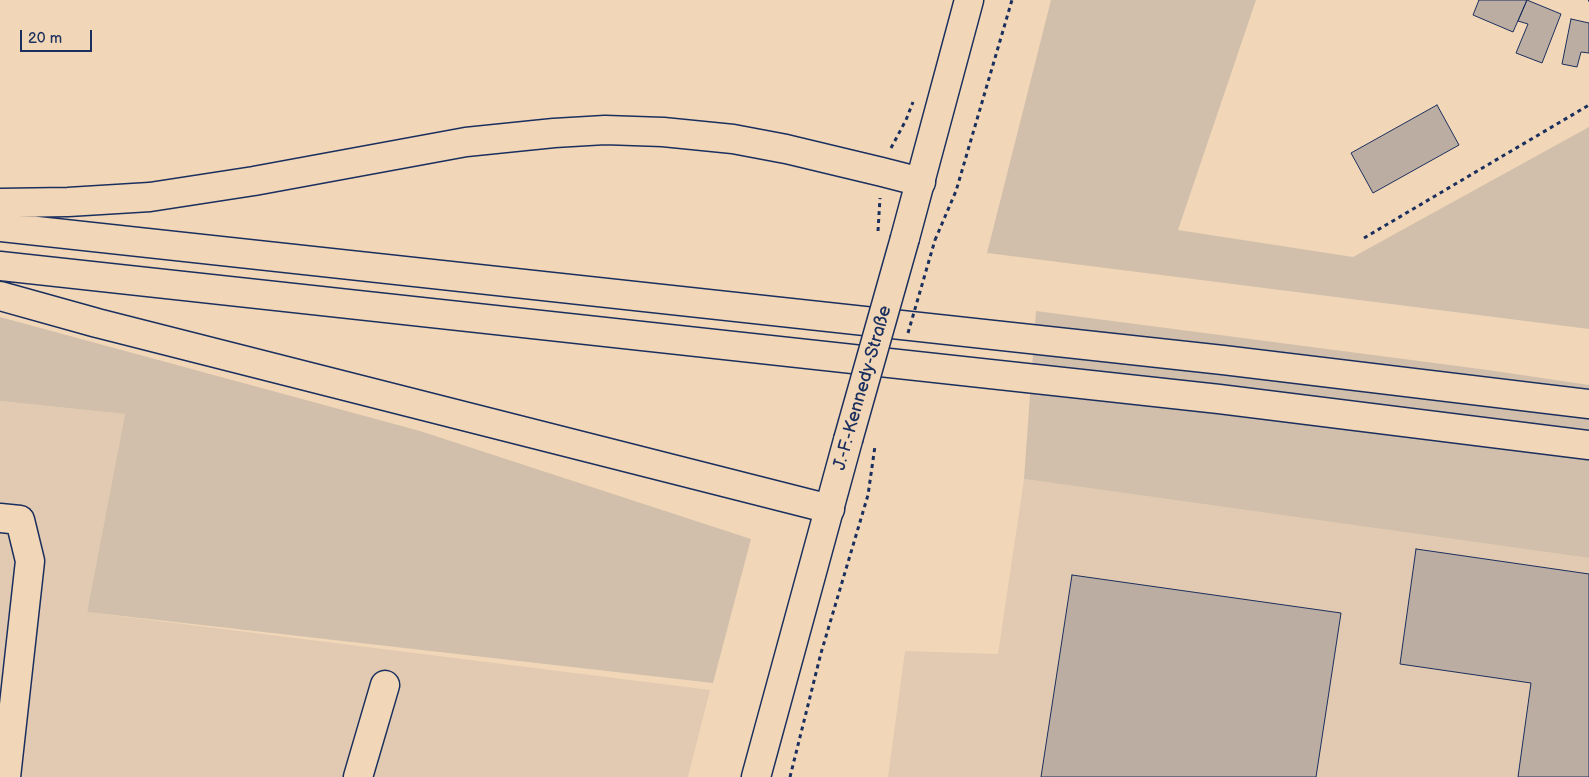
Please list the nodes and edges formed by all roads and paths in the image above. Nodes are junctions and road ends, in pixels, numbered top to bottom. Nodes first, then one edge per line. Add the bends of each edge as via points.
1 (969, 0) edge
2 (1012, 0) edge
3 (913, 100) dead end
4 (1589, 105) edge
5 (882, 172) junction
6 (921, 182) junction
7 (0, 203) edge
8 (0, 226) edge
9 (878, 238) dead end
10 (1364, 238) dead end
11 (934, 240) dead end
12 (0, 266) edge
13 (0, 296) edge
14 (1589, 404) edge
15 (876, 441) dead end
16 (1589, 445) edge
17 (830, 509) junction
18 (0, 518) edge
19 (385, 685) dead end
20 (6, 777) edge
21 (358, 777) edge
22 (756, 777) edge
23 (790, 777) edge

1 - 6 main road, J.-F.-Kennedy-Straße
2 - 11 path via 956,191
3 - 5 path
4 - 10 path
5 - 6 main road
5 - 7 main road via 733,139 604,130 466,142 150,197
5 - 9 path
6 - 17 main road, J.-F.-Kennedy-Straße, bridge
8 - 14 main road via 1223,360
12 - 16 main road via 1209,398
13 - 17 main road
15 - 23 path via 868,495 821,653
17 - 22 main road, J.-F.-Kennedy-Straße
18 - 20 main road via 20,520 30,562
19 - 21 main road

